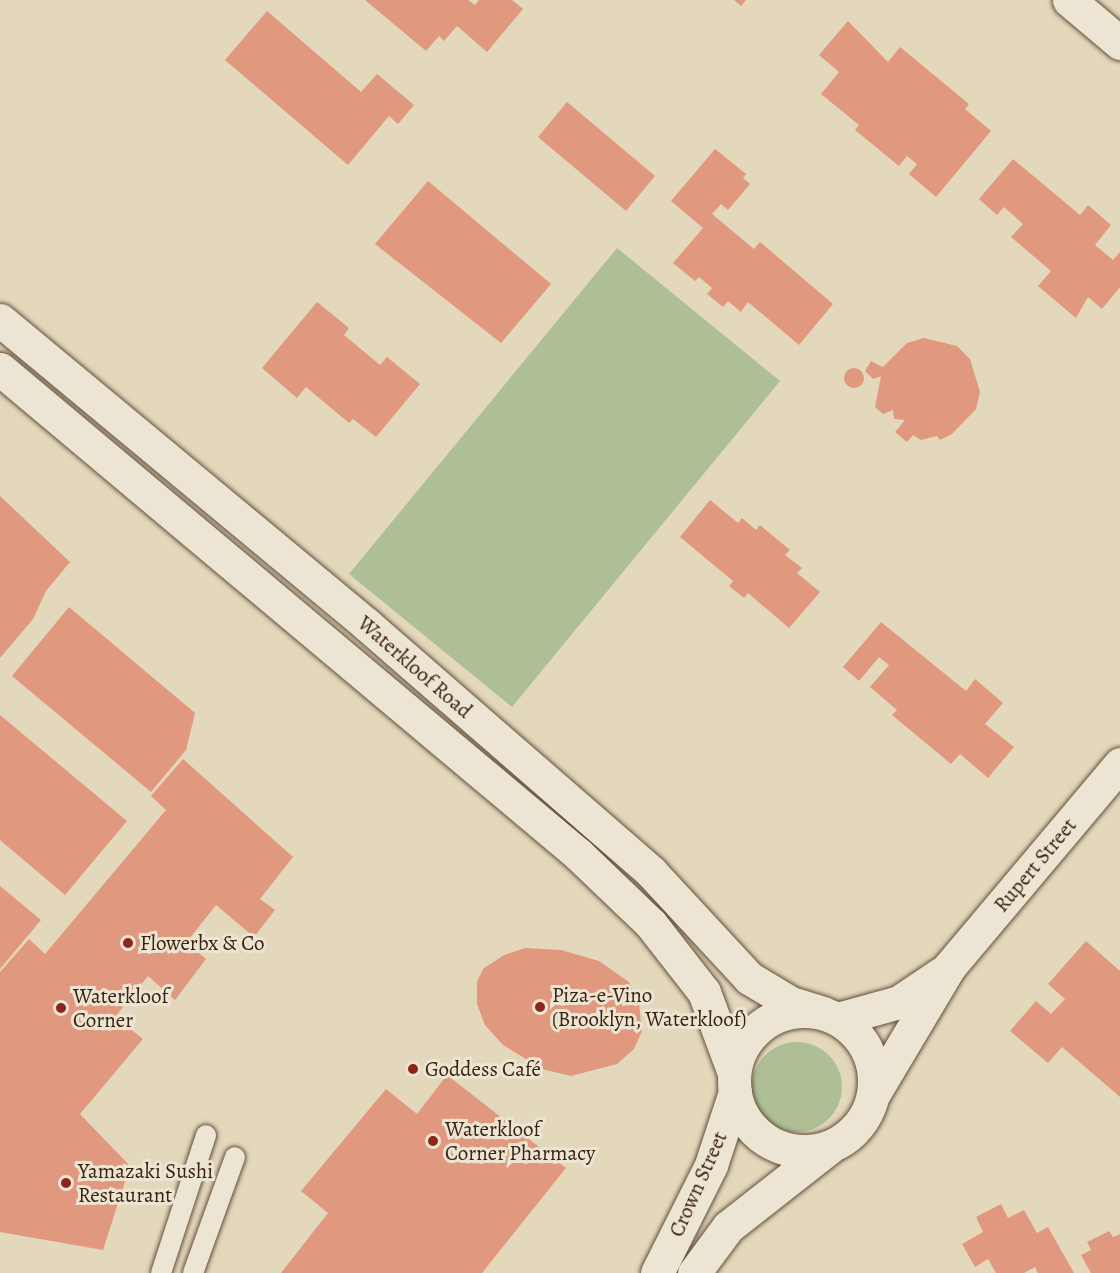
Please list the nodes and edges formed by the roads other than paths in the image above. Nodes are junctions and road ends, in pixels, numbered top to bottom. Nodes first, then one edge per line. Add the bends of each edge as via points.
1 (1069, 0) edge
2 (1120, 43) edge
3 (0, 320) edge
4 (0, 369) edge
5 (192, 478) junction
6 (168, 510) junction
7 (1120, 764) edge
8 (950, 966) junction
9 (831, 1016) junction
10 (735, 1083) junction
11 (873, 1095) junction
12 (206, 1135) dead end
13 (834, 1145) junction
14 (235, 1157) dead end
15 (161, 1273) edge
16 (194, 1273) edge
17 (657, 1273) edge
18 (694, 1273) edge

1 - 2 street
3 - 5 street, Waterkloof Road
4 - 6 street, Waterkloof Road
5 - 6 street
5 - 9 street, Waterkloof Road via 651,872 749,978 791,1003
6 - 10 street, Waterkloof Road via 578,854 651,924 704,992
7 - 8 street, Rupert Street
8 - 9 street, Rupert Street via 899,1002
8 - 11 street, Rupert Street
9 - 10 street via 793,1011 765,1022 744,1044
9 - 11 street via 858,1037 868,1052 874,1069
10 - 13 street via 744,1118 771,1143 797,1151
10 - 17 street, Crown Street via 711,1165
11 - 13 street via 856,1128
12 - 15 lane
13 - 18 street, Crown Street via 728,1227
14 - 16 lane

